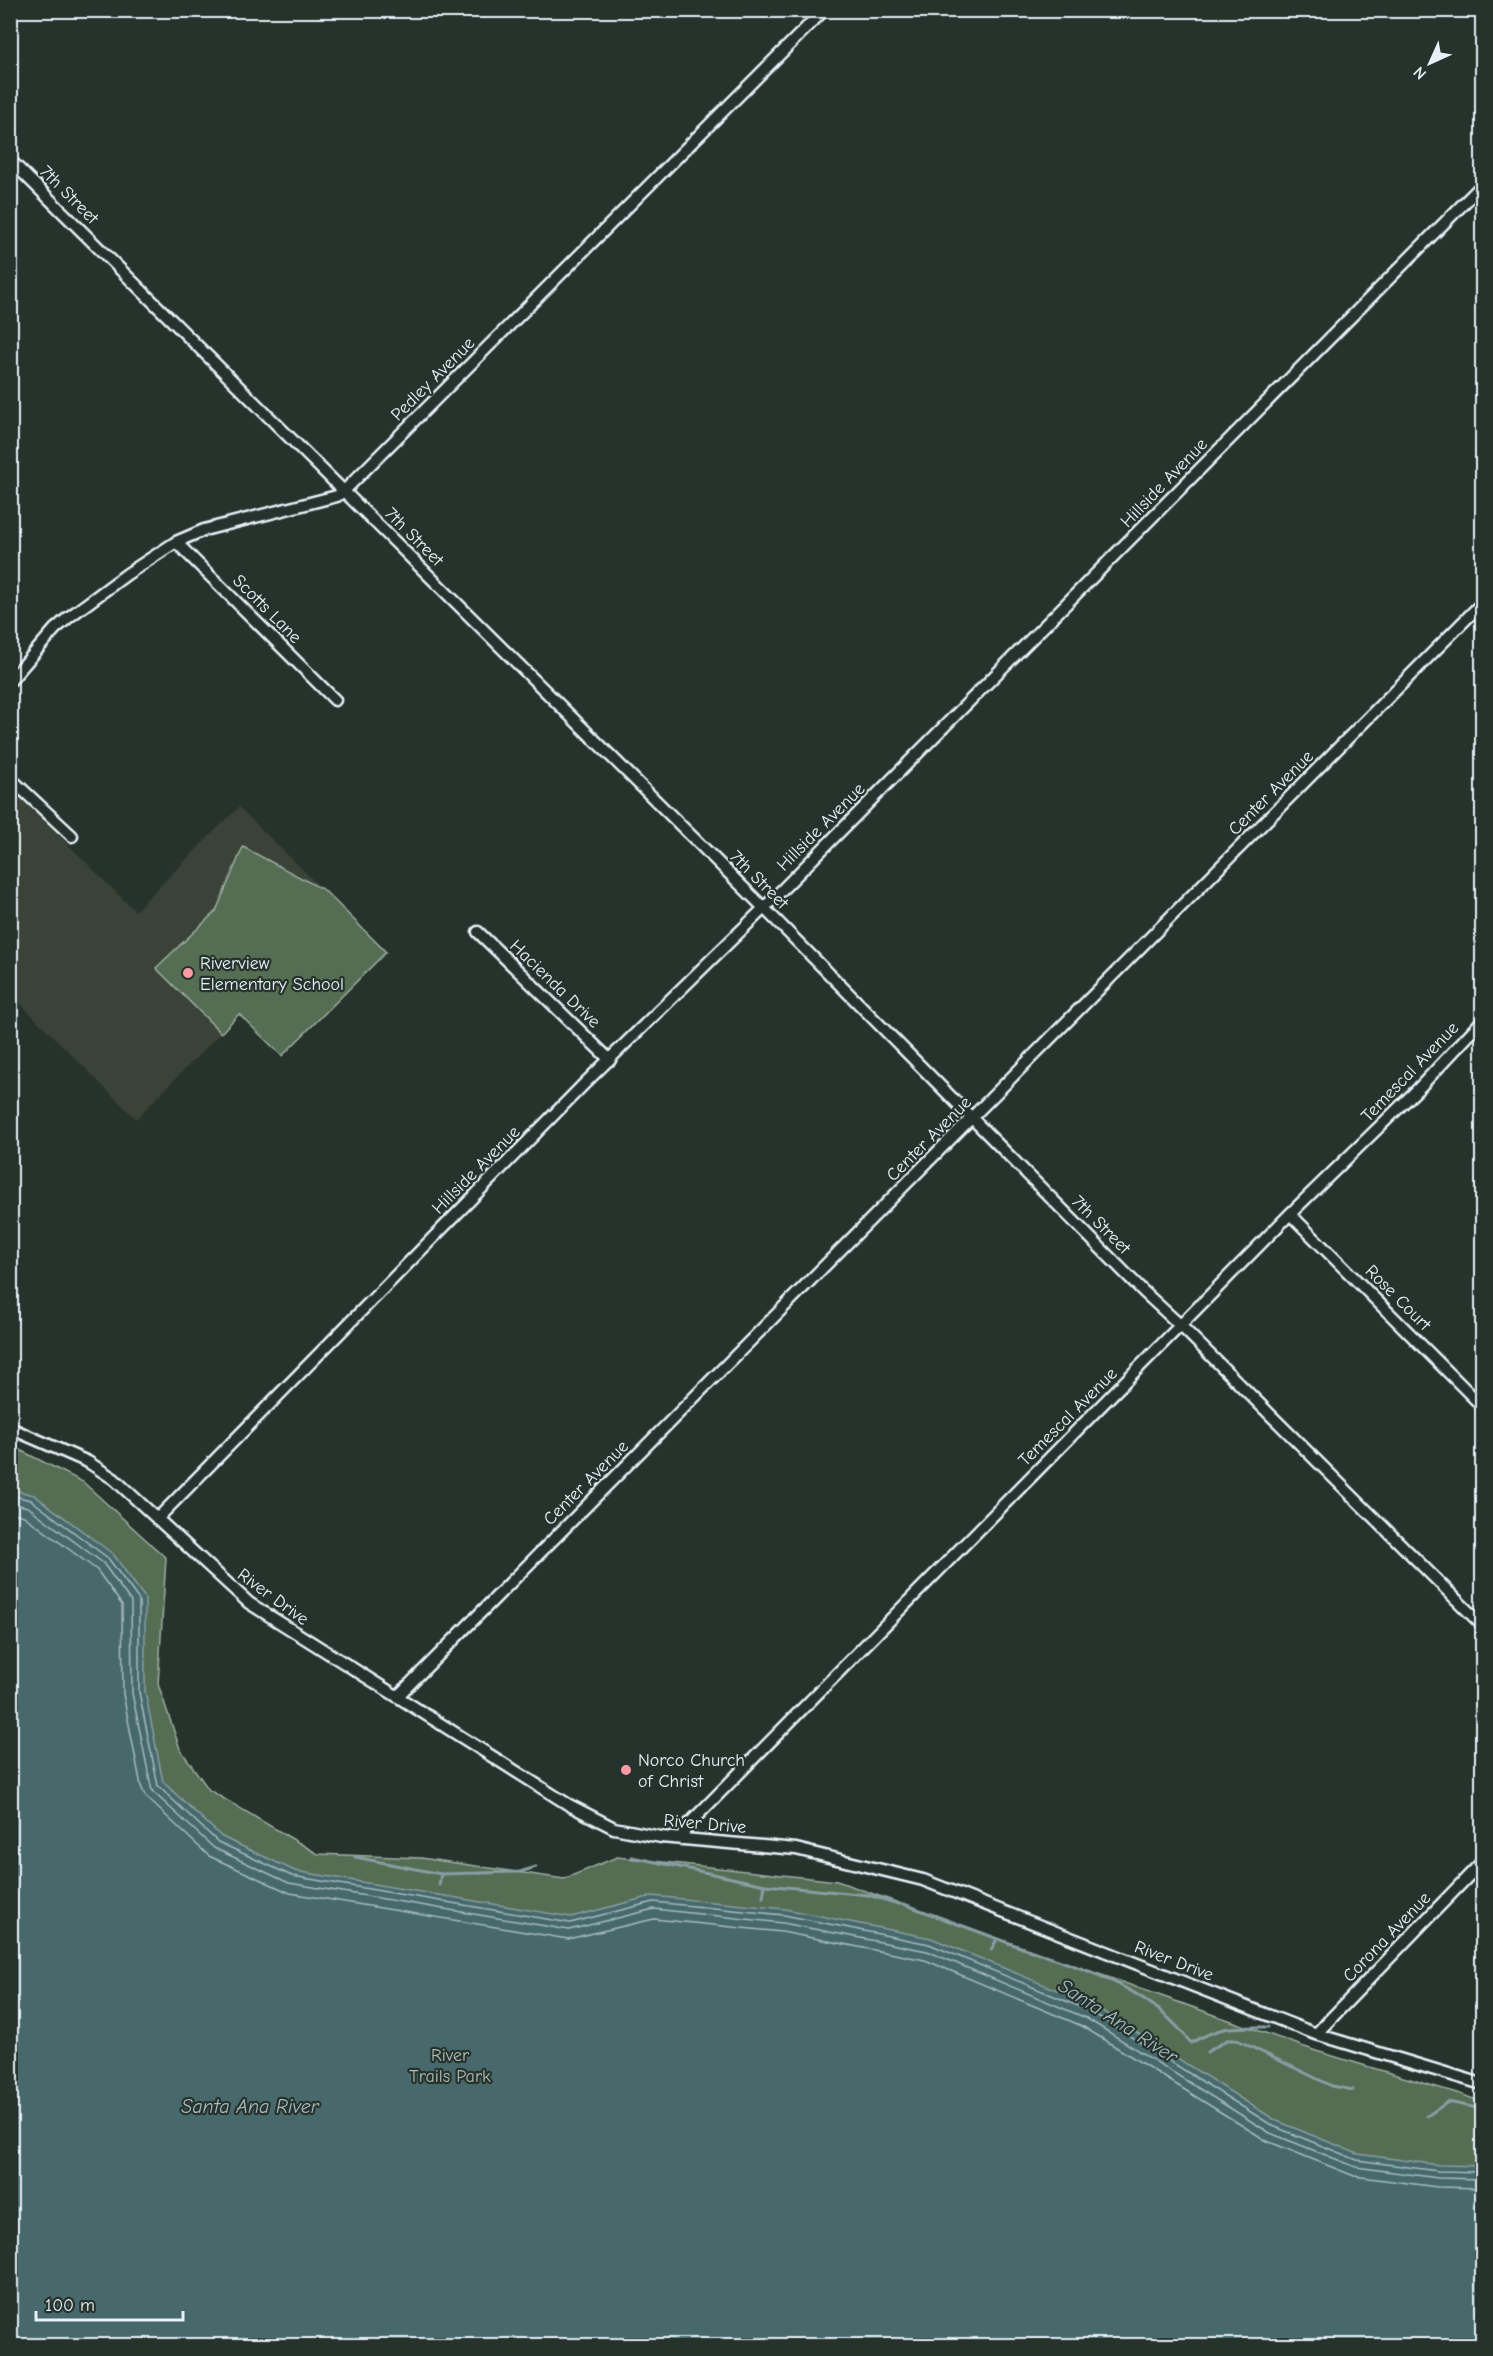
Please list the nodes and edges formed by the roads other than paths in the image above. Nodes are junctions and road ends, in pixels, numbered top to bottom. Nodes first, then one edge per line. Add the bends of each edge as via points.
1 (824, 10) edge
2 (10, 160) edge
3 (1482, 185) edge
4 (344, 491) junction
5 (176, 542) junction
6 (1482, 603) edge
7 (10, 681) edge
8 (335, 700) dead end
9 (10, 777) edge
10 (72, 836) dead end
11 (764, 908) junction
12 (478, 932) dead end
13 (1482, 1021) edge
14 (609, 1060) junction
15 (972, 1119) junction
16 (1290, 1214) junction
17 (1181, 1326) junction
18 (1482, 1406) edge
19 (10, 1428) edge
20 (157, 1519) junction
21 (1482, 1624) edge
22 (398, 1696) junction
23 (681, 1839) junction
24 (1482, 1862) edge
25 (1316, 2034) junction
26 (1482, 2084) edge

1 - 4 street, Pedley Avenue
2 - 4 street, 7th Street
3 - 11 street, Hillside Avenue
4 - 5 street, Pedley Avenue via 204,530
4 - 11 street, 7th Street
5 - 7 street, Pedley Avenue via 69,617
5 - 8 street, Scotts Lane
6 - 15 street, Center Avenue
9 - 10 street
11 - 14 street, Hillside Avenue
11 - 15 street, 7th Street
12 - 14 street, Hacienda Drive
13 - 16 street, Temescal Avenue
14 - 20 street, Hillside Avenue
15 - 17 street, 7th Street
15 - 22 street, Center Avenue
16 - 17 street, Temescal Avenue
16 - 18 street, Rose Court
17 - 21 street, 7th Street
17 - 23 street, Temescal Avenue via 687,1826
19 - 20 street, River Drive via 88,1462 114,1479
20 - 22 street, River Drive via 249,1604
22 - 23 street, River Drive via 600,1822
23 - 25 street, River Drive via 796,1849 923,1880
24 - 25 street, Corona Avenue
25 - 26 street, River Drive

